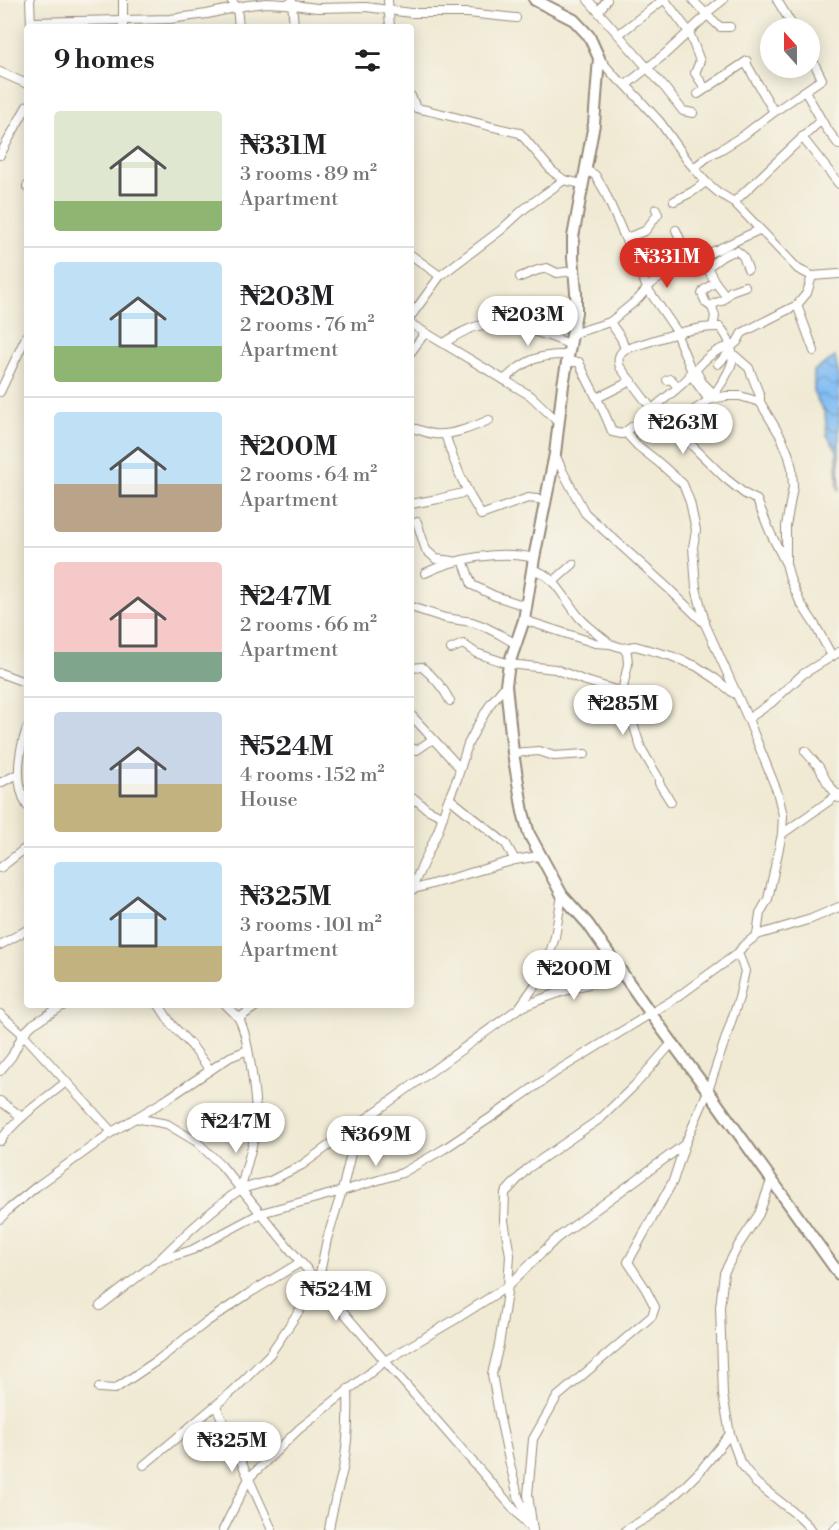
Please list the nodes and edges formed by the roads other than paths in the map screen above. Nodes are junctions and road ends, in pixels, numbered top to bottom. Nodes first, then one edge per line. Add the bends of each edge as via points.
1 (30, 0) edge
2 (123, 0) edge
3 (231, 0) edge
4 (388, 0) edge
5 (535, 0) edge
6 (588, 0) edge
7 (607, 0) edge
8 (664, 0) edge
9 (693, 0) edge
10 (723, 0) edge
11 (777, 0) edge
12 (292, 2) edge
13 (237, 7) junction
14 (389, 10) junction
15 (599, 11) junction
16 (705, 15) junction
17 (516, 18) dead end
18 (788, 18) edge
19 (170, 23) edge
20 (31, 24) edge
21 (123, 24) edge
22 (239, 24) edge
23 (294, 24) edge
24 (390, 24) edge
25 (730, 27) dead end
26 (689, 32) junction
27 (619, 34) junction
28 (599, 58) junction
29 (647, 69) junction
30 (0, 72) edge
31 (820, 75) edge
32 (24, 83) edge
33 (626, 85) junction
34 (805, 91) junction
35 (414, 103) edge
36 (24, 111) edge
37 (774, 112) junction
38 (693, 113) dead end
39 (821, 120) junction
40 (802, 137) junction
41 (839, 145) edge
42 (0, 155) edge
43 (694, 168) junction
44 (586, 170) junction
45 (564, 180) junction
46 (706, 182) junction
47 (582, 184) junction
48 (839, 184) edge
49 (674, 201) dead end
50 (734, 202) junction
51 (656, 209) dead end
52 (676, 230) dead end
53 (759, 230) junction
54 (626, 238) junction
55 (414, 257) edge
56 (690, 262) junction
57 (839, 265) edge
58 (748, 269) dead end
59 (574, 271) junction
60 (830, 274) junction
61 (839, 274) edge
62 (440, 276) junction
63 (812, 276) junction
64 (520, 277) dead end
65 (715, 282) junction
66 (745, 286) dead end
67 (647, 288) junction
68 (726, 296) junction
69 (797, 305) junction
70 (712, 307) junction
71 (414, 312) edge
72 (610, 322) junction
73 (414, 326) edge
74 (713, 327) junction
75 (424, 333) junction
76 (678, 333) junction
77 (24, 341) edge
78 (444, 343) junction
79 (414, 348) edge
80 (569, 349) junction
81 (625, 349) junction
82 (732, 351) junction
83 (814, 351) dead end
84 (718, 364) dead end
85 (693, 372) junction
86 (504, 380) junction
87 (667, 380) dead end
88 (631, 381) junction
89 (678, 387) junction
90 (0, 392) edge
91 (711, 397) junction
92 (597, 398) junction
93 (760, 402) junction
94 (655, 412) junction
95 (489, 420) dead end
96 (558, 422) junction
97 (665, 423) junction
98 (414, 429) edge
99 (625, 432) junction
100 (445, 434) junction
101 (555, 454) junction
102 (466, 492) junction
103 (546, 500) junction
104 (414, 503) edge
105 (417, 522) dead end
106 (534, 558) junction
107 (460, 561) junction
108 (786, 563) junction
109 (573, 564) dead end
110 (532, 570) junction
111 (425, 573) dead end
112 (553, 582) junction
113 (526, 606) junction
114 (414, 608) edge
115 (524, 620) junction
116 (705, 624) junction
117 (516, 644) junction
118 (610, 644) junction
119 (623, 648) junction
120 (451, 649) dead end
121 (836, 654) edge
122 (509, 664) junction
123 (414, 668) edge
124 (0, 673) edge
125 (24, 683) edge
126 (506, 685) junction
127 (622, 692) junction
128 (450, 702) dead end
129 (741, 703) junction
130 (414, 719) edge
131 (748, 719) junction
132 (24, 737) edge
133 (433, 739) junction
134 (414, 749) edge
135 (805, 751) dead end
136 (513, 753) junction
137 (585, 754) dead end
138 (460, 768) junction
139 (18, 774) junction
140 (0, 783) edge
141 (838, 796) edge
142 (449, 798) junction
143 (24, 800) edge
144 (414, 800) edge
145 (672, 802) dead end
146 (442, 817) junction
147 (782, 834) junction
148 (24, 849) edge
149 (539, 856) junction
150 (515, 860) junction
151 (0, 868) edge
152 (414, 883) edge
153 (414, 889) edge
154 (562, 895) junction
155 (839, 907) edge
156 (24, 932) edge
157 (757, 935) junction
158 (0, 945) edge
159 (738, 953) junction
160 (624, 975) junction
161 (59, 1008) edge
162 (161, 1008) edge
163 (229, 1008) edge
164 (254, 1008) edge
165 (519, 1008) junction
166 (0, 1014) edge
167 (651, 1014) junction
168 (239, 1018) junction
169 (23, 1034) junction
170 (672, 1043) junction
171 (248, 1050) junction
172 (210, 1070) junction
173 (0, 1071) edge
174 (66, 1082) junction
175 (708, 1091) junction
176 (0, 1101) edge
177 (22, 1117) junction
178 (135, 1118) junction
179 (358, 1124) junction
180 (112, 1132) junction
181 (0, 1141) edge
182 (685, 1144) junction
183 (771, 1181) junction
184 (241, 1189) junction
185 (342, 1191) junction
186 (261, 1213) junction
187 (0, 1219) edge
188 (158, 1261) junction
189 (301, 1262) junction
190 (839, 1274) edge
191 (318, 1282) junction
192 (508, 1286) junction
193 (100, 1306) dead end
194 (385, 1361) junction
195 (99, 1388) dead end
196 (348, 1389) junction
197 (216, 1406) junction
198 (730, 1434) junction
199 (144, 1465) dead end
200 (249, 1478) junction
201 (839, 1525) edge
202 (223, 1530) edge
203 (272, 1530) edge
204 (329, 1530) edge
205 (532, 1530) edge
206 (626, 1530) edge
207 (812, 1530) edge
208 (834, 1530) edge

1 - 20 street
2 - 21 street
3 - 13 street
4 - 14 street
5 - 28 main road via 574,20 589,36
6 - 15 street
7 - 15 street
8 - 26 street
8 - 27 street
9 - 16 street
10 - 16 street
11 - 18 street
12 - 13 street
12 - 14 street via 317,8
12 - 23 street
13 - 19 street
13 - 22 street
14 - 17 street
14 - 24 street
15 - 27 street
16 - 25 street via 720,27
16 - 26 street
19 - 21 street
26 - 29 street
26 - 37 street via 700,61 695,73 701,91 747,62
27 - 29 street
28 - 33 street
28 - 44 main road
29 - 33 street
29 - 38 street via 683,111
30 - 32 street
31 - 34 street via 822,79
33 - 43 street
34 - 37 street
34 - 39 street
35 - 45 street via 416,108 520,133
36 - 42 street
37 - 43 street
39 - 40 street
39 - 41 street
40 - 48 street
40 - 50 street
43 - 46 street
44 - 47 main road
44 - 54 street via 595,175 604,190
45 - 47 street
45 - 62 street
46 - 49 street
46 - 50 street
47 - 59 main road via 573,237
50 - 53 street
51 - 54 street via 658,214 645,231
52 - 56 street
53 - 56 street
53 - 63 street via 798,269
54 - 67 street
55 - 62 street
56 - 67 street
57 - 60 street
58 - 65 street via 738,250 730,252 707,267
59 - 64 street via 557,273 547,268
59 - 80 main road via 576,312
60 - 61 street
60 - 63 street
62 - 71 street
63 - 69 street via 807,293
65 - 68 street
65 - 70 street via 702,294
66 - 68 street
67 - 72 street
67 - 76 street
68 - 70 street
69 - 82 street via 742,333
69 - 83 street
70 - 74 street
72 - 80 street
72 - 81 street
73 - 75 street
74 - 76 street
74 - 82 street via 725,332
75 - 78 street
75 - 79 street
76 - 81 street
76 - 85 street
77 - 90 street
78 - 80 street via 467,330 492,325 533,331
78 - 86 street
80 - 86 street via 532,359
80 - 92 street
80 - 96 main road
81 - 88 street via 618,361
82 - 84 street
82 - 85 street via 721,349
82 - 91 street via 732,363
82 - 93 street via 749,368
85 - 89 street
85 - 91 street
86 - 96 street via 531,396
87 - 89 street
88 - 92 street
88 - 94 street
89 - 94 street
91 - 93 street via 740,396
91 - 97 street via 693,411
92 - 99 street via 612,432
93 - 108 street via 781,436 792,468
94 - 97 street via 658,420
94 - 99 street
95 - 100 street
96 - 101 main road
97 - 108 street via 725,478 757,500
98 - 100 street
99 - 116 street via 683,484 696,530 696,588
100 - 102 street
101 - 103 main road
101 - 116 street via 585,513
102 - 103 street via 481,515 528,498
102 - 104 street
103 - 106 main road
105 - 107 street via 426,550 436,559
106 - 107 street via 497,556
106 - 110 main road
107 - 111 street
107 - 113 street via 472,585
108 - 121 street via 800,602
109 - 112 street
110 - 112 street
110 - 113 main road
112 - 118 street via 581,620
113 - 115 main road
114 - 117 street via 472,622
115 - 117 main road
115 - 118 street via 595,643
116 - 129 street
117 - 122 main road
118 - 119 street
119 - 127 street via 628,664
119 - 129 street via 635,646 696,666 731,690
120 - 122 street via 463,644 476,653
121 - 131 street via 803,674
122 - 126 main road
122 - 127 street via 555,669
123 - 128 street via 422,667 431,674
124 - 125 street
126 - 136 main road
126 - 138 street via 479,723
127 - 145 street via 641,748
129 - 131 street
130 - 133 street
131 - 147 street via 781,803
132 - 139 street
133 - 134 street
133 - 138 street
135 - 141 street
136 - 137 street
136 - 149 main road via 523,812
138 - 142 street
139 - 140 street
139 - 143 street
141 - 147 street
142 - 146 street
142 - 150 street via 506,844
144 - 146 street
146 - 152 street
147 - 157 street
148 - 151 street
149 - 150 street
149 - 154 main road
150 - 153 street
154 - 160 main road
154 - 165 street via 555,937 543,974
155 - 157 street
156 - 158 street
157 - 159 street
159 - 167 street
159 - 175 street via 745,971 740,998
160 - 165 street via 559,992
160 - 167 main road
161 - 169 street
162 - 172 street
163 - 168 street
164 - 168 street
165 - 179 street
166 - 169 street
167 - 170 main road
167 - 185 street via 557,1071 444,1149 402,1173
168 - 171 street
169 - 173 street
169 - 174 street
170 - 175 main road
170 - 192 street via 601,1118 527,1169 505,1193
171 - 172 street
171 - 184 street via 256,1107 255,1132
172 - 178 street
174 - 177 street
174 - 180 street
175 - 182 street
175 - 183 main road
176 - 177 street
177 - 181 street
178 - 180 street
178 - 184 street via 168,1124 197,1142
179 - 184 street via 302,1165 270,1181
179 - 185 street
180 - 187 street via 36,1187
182 - 192 street via 557,1238
182 - 205 street via 674,1180 628,1262 655,1307 652,1316 557,1397 533,1439 528,1495
183 - 190 main road
183 - 198 street via 759,1214 724,1273 721,1355
184 - 186 street
184 - 188 street
185 - 186 street
185 - 191 street
186 - 188 street via 192,1250
186 - 189 street
188 - 193 street
189 - 191 street
189 - 195 street via 205,1323 115,1389
191 - 194 street
191 - 197 street via 270,1354
192 - 194 street
192 - 205 street via 492,1374 518,1496
194 - 196 street
194 - 205 street
196 - 200 street via 299,1428
196 - 204 street via 349,1425
197 - 199 street
197 - 200 street
198 - 206 street via 685,1486 653,1514
198 - 207 street via 740,1462 756,1483
200 - 202 street
200 - 203 street
201 - 208 street

